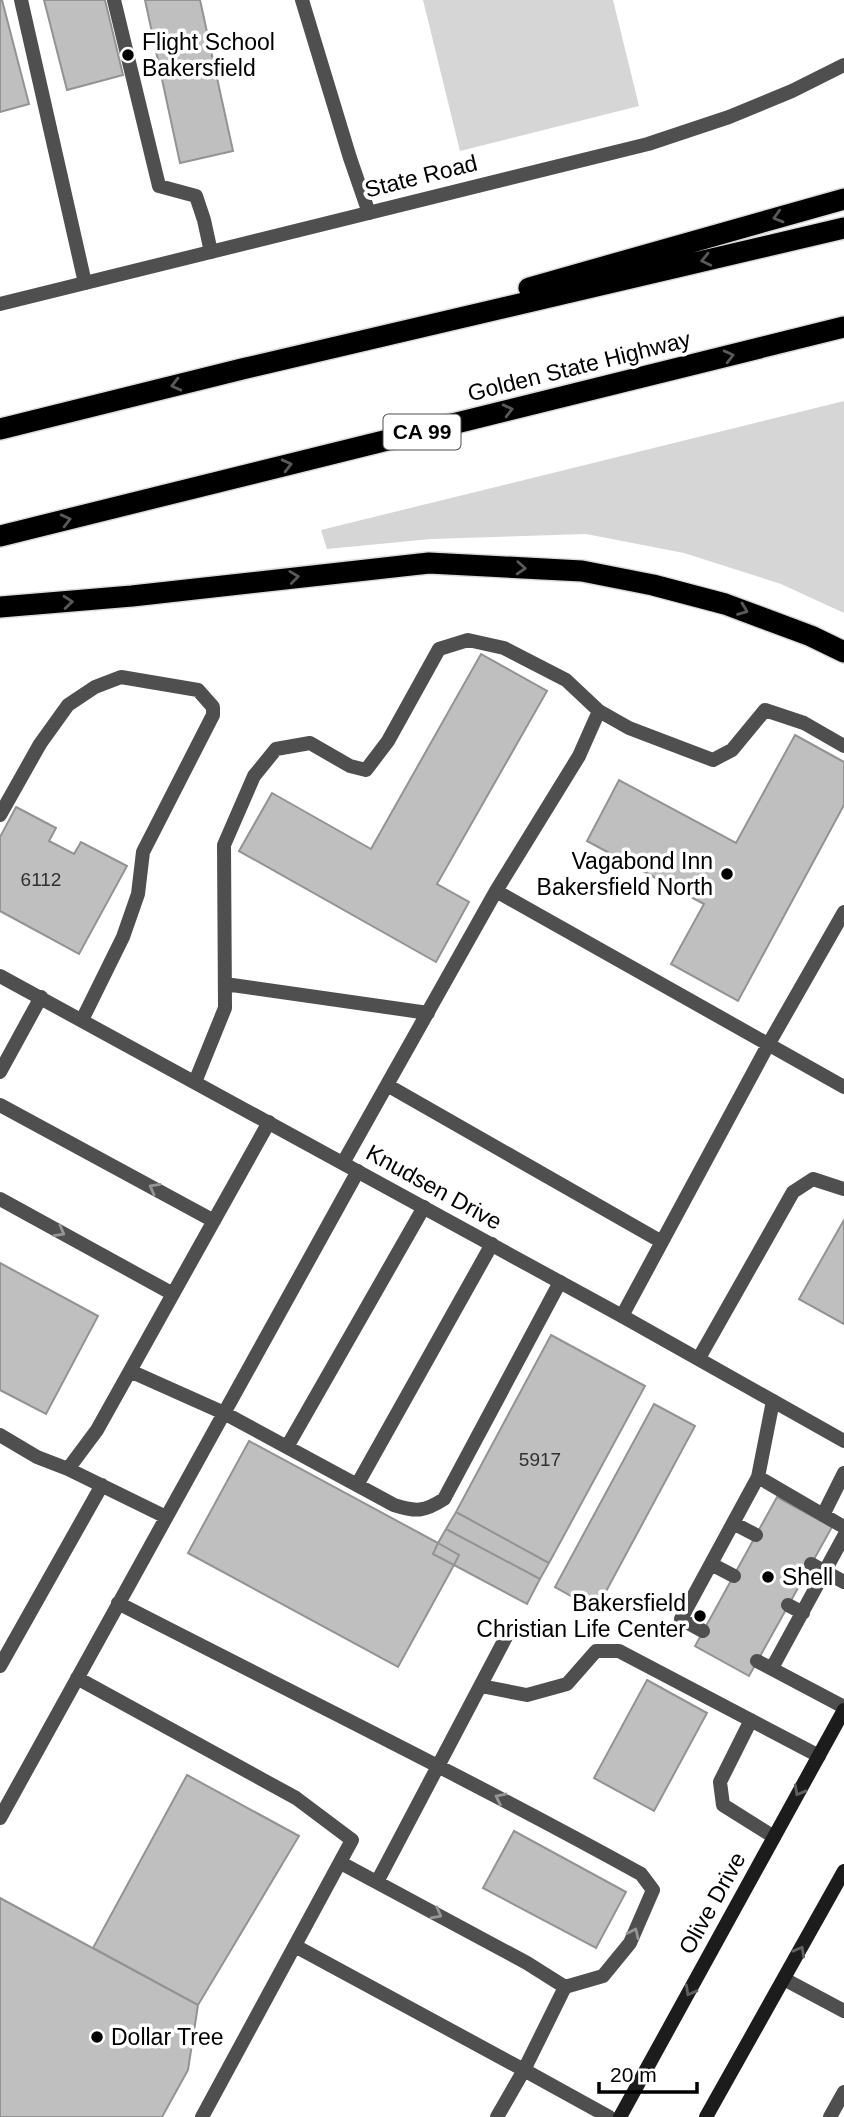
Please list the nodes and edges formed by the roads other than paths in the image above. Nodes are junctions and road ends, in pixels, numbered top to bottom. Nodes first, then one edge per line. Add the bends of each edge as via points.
1 (21, 0) edge
2 (114, 0) edge
3 (302, 0) edge
4 (844, 65) edge
5 (844, 199) edge
6 (369, 213) junction
7 (844, 228) edge
8 (211, 252) junction
9 (85, 283) junction
10 (0, 304) edge
11 (844, 327) edge
12 (242, 369) junction
13 (0, 429) edge
14 (0, 536) edge
15 (0, 607) edge
16 (844, 652) edge
17 (599, 711) junction
18 (844, 746) edge
19 (0, 815) edge
20 (496, 891) junction
21 (844, 912) edge
22 (0, 976) edge
23 (225, 984) junction
24 (41, 998) junction
25 (428, 1013) junction
26 (82, 1020) junction
27 (768, 1045) junction
28 (0, 1072) edge
29 (195, 1082) junction
30 (387, 1085) junction
31 (844, 1087) edge
32 (0, 1105) edge
33 (269, 1122) junction
34 (343, 1163) junction
35 (358, 1171) junction
36 (844, 1189) edge
37 (0, 1199) edge
38 (424, 1207) junction
39 (214, 1221) junction
40 (662, 1242) junction
41 (492, 1244) junction
42 (560, 1282) junction
43 (173, 1294) junction
44 (622, 1316) junction
45 (699, 1358) junction
46 (130, 1371) junction
47 (773, 1401) junction
48 (224, 1413) junction
49 (0, 1435) edge
50 (844, 1441) edge
51 (287, 1447) junction
52 (68, 1469) junction
53 (844, 1473) edge
54 (758, 1477) junction
55 (102, 1485) junction
56 (357, 1485) junction
57 (823, 1515) junction
58 (166, 1517) junction
59 (733, 1523) junction
60 (844, 1527) edge
61 (756, 1535) dead end
62 (844, 1536) edge
63 (711, 1564) junction
64 (811, 1564) dead end
65 (825, 1572) junction
66 (734, 1576) dead end
67 (844, 1582) edge
68 (118, 1603) junction
69 (788, 1605) dead end
70 (803, 1613) junction
71 (703, 1631) dead end
72 (506, 1637) dead end
73 (757, 1661) dead end
74 (0, 1665) edge
75 (772, 1668) junction
76 (77, 1678) junction
77 (481, 1686) junction
78 (844, 1709) edge
79 (751, 1720) junction
80 (819, 1756) junction
81 (437, 1767) junction
82 (0, 1818) edge
83 (774, 1837) junction
84 (341, 1863) junction
85 (844, 1871) edge
86 (377, 1882) junction
87 (295, 1946) junction
88 (784, 1979) junction
89 (565, 1987) junction
90 (844, 2011) edge
91 (524, 2070) junction
92 (844, 2092) edge
93 (202, 2117) edge
94 (497, 2117) edge
95 (609, 2117) edge
96 (620, 2117) edge
97 (706, 2117) edge
98 (831, 2117) edge

1 - 9 street
2 - 8 street via 159,186 196,196
3 - 6 street
4 - 6 street, State Road via 729,117 648,144
5 -> 12 highway
6 - 8 street, State Road
7 -> 12 highway
8 - 9 street, State Road
9 - 10 street, State Road
14 -> 11 highway, Golden State Highway / CA 99
12 -> 13 highway
15 -> 16 highway via 429,563 582,571 725,604
17 - 18 street via 713,760 732,750 765,710 804,723
17 - 20 street via 579,756
17 - 23 street via 566,680 504,648 468,640 439,649 388,741 366,770 310,743 276,749 254,776 224,845
19 - 26 street via 68,705 96,687 121,677 198,690 213,707 143,852 138,894 123,937
20 - 25 street
20 - 27 street
21 - 27 street
22 - 24 street, Knudsen Drive
23 - 25 street
23 - 29 street via 225,1008
24 - 26 street, Knudsen Drive
24 - 28 street
25 - 30 street
26 - 29 street, Knudsen Drive
27 - 31 street
27 - 40 street
29 - 33 street, Knudsen Drive
30 - 34 street
30 - 40 street
39 -> 32 street
33 - 34 street, Knudsen Drive
33 - 39 street
34 - 35 street, Knudsen Drive
35 - 38 street, Knudsen Drive
35 - 48 street
36 - 45 street via 813,1180 793,1192
37 -> 43 street
38 - 41 street, Knudsen Drive
38 - 51 street
39 - 43 street
40 - 44 street
41 - 42 street, Knudsen Drive
41 - 56 street
42 - 44 street, Knudsen Drive
42 - 56 street via 443,1499 430,1508 412,1511
43 - 46 street
44 - 45 street, Knudsen Drive
45 - 47 street, Knudsen Drive
46 - 48 street
46 - 52 street via 97,1430
47 - 50 street, Knudsen Drive
47 - 54 street
48 - 51 street
48 - 58 street
49 - 52 street
51 - 56 street
52 - 55 street
53 - 57 street
54 - 57 street
54 - 59 street
55 - 58 street
55 - 74 street
57 - 60 street
58 - 68 street
59 - 61 street
59 - 63 street
62 - 65 street
63 - 66 street
63 - 71 street via 681,1619
64 - 65 street
65 - 67 street
65 - 70 street
68 - 76 street
68 - 81 street
69 - 70 street
70 - 75 street
72 - 77 street
73 - 75 street
75 - 78 street
76 - 82 street
76 - 84 street via 296,1798 352,1840
77 - 79 street via 527,1695 567,1684 596,1651 620,1651
77 - 81 street
78 - 80 main road, Olive Drive
79 - 80 street
79 - 83 street via 720,1782 723,1805
80 -> 83 main road, Olive Drive
81 - 86 street
89 -> 81 street via 603,1976 630,1943 653,1890 641,1874
83 -> 96 main road, Olive Drive
84 - 86 street
84 - 87 street
88 -> 85 main road
86 -> 89 street
87 - 91 street
87 - 93 street
88 - 90 street
88 - 97 main road
89 - 91 street
91 - 94 street
91 - 95 street
92 - 98 street

